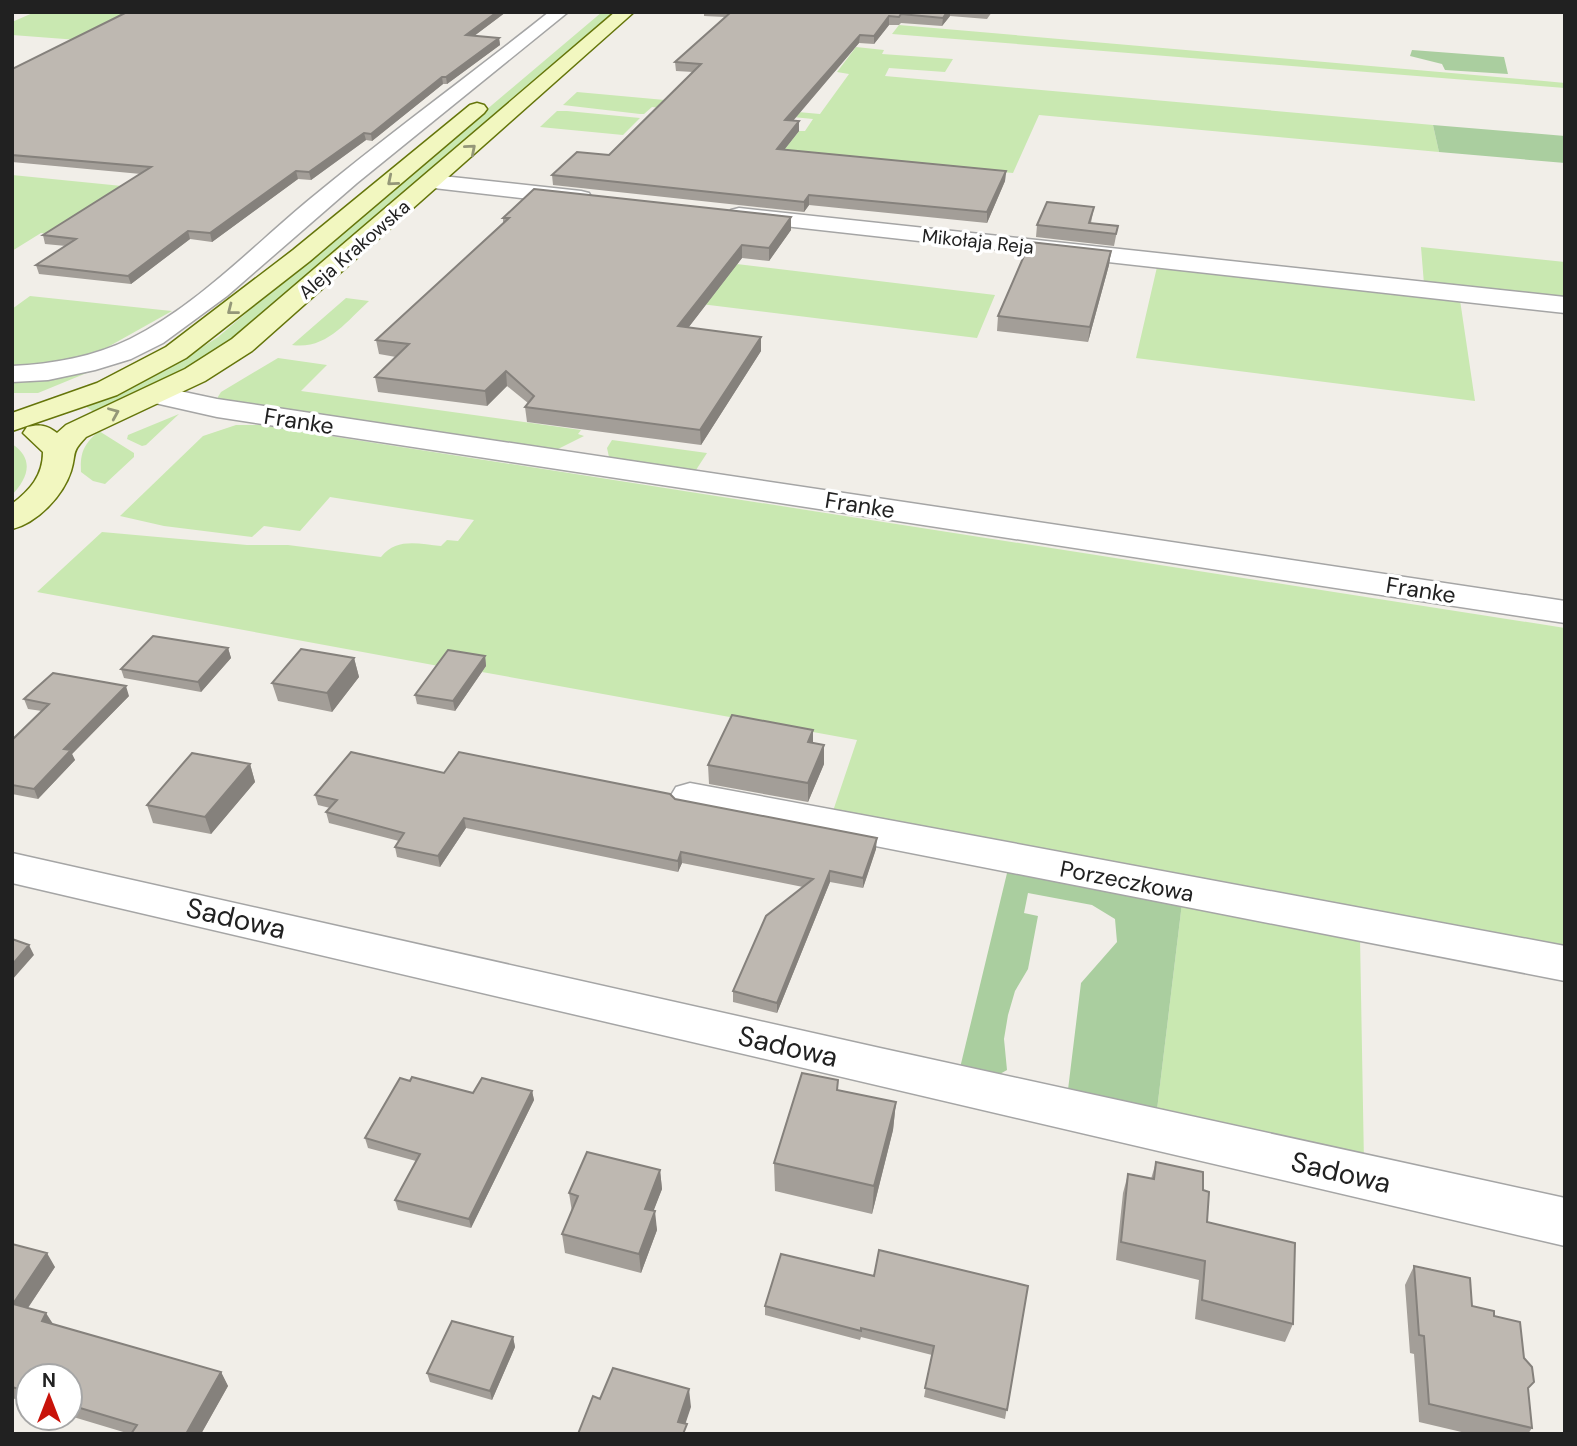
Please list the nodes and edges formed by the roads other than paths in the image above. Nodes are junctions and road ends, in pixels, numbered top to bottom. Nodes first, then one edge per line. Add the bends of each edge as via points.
1 (560, 12) edge
2 (626, 12) edge
3 (486, 101) dead end
4 (433, 182) junction
5 (610, 201) edge
6 (718, 213) edge
7 (1565, 304) edge
8 (12, 374) edge
9 (156, 395) junction
10 (12, 424) edge
11 (58, 449) junction
12 (12, 519) edge
13 (1565, 611) edge
14 (690, 797) dead end
15 (12, 868) edge
16 (1565, 964) edge
17 (1565, 1222) edge

1 - 8 street via 154,337 94,361
4 -> 2 main road, Aleja Krakowska
3 -> 10 main road, Aleja Krakowska via 197,338 159,363
4 - 5 street
4 - 9 main road, Aleja Krakowska via 242,345
6 - 7 street, Mikołaja Reja
11 -> 9 main road, Aleja Krakowska via 94,421
9 - 13 street, Franke via 206,407
10 - 11 main road via 39,434
11 - 12 main road via 56,471 47,488
14 - 16 street, Porzeczkowa
15 - 17 street, Sadowa

